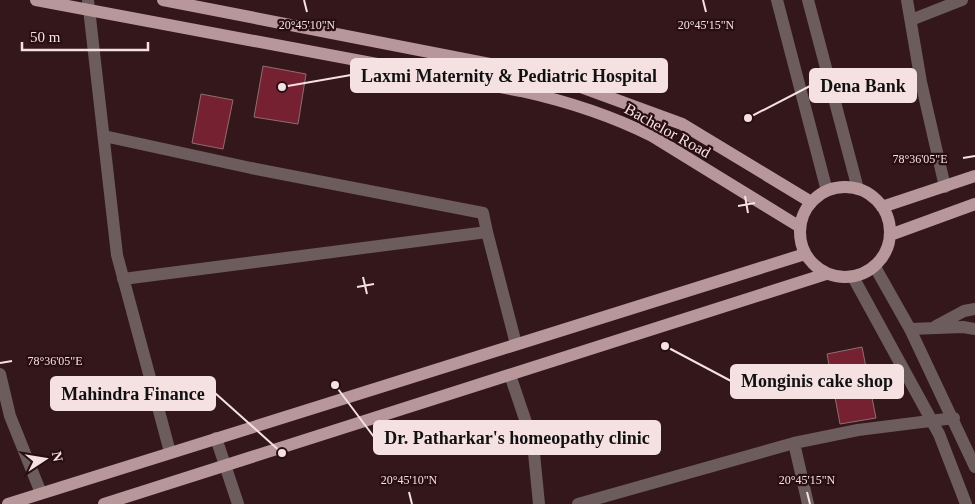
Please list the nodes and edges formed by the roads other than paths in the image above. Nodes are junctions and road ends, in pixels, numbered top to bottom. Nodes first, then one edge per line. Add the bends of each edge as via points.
1 (36, 0) edge
2 (163, 0) edge
3 (777, 0) edge
4 (808, 0) edge
5 (907, 0) edge
6 (962, 0) edge
7 (89, 5) edge
8 (911, 20) junction
9 (104, 136) junction
10 (975, 176) edge
11 (945, 187) junction
12 (858, 189) junction
13 (827, 191) junction
14 (811, 202) junction
15 (975, 204) edge
16 (882, 207) junction
17 (800, 227) junction
18 (488, 232) junction
19 (890, 235) junction
20 (805, 254) junction
21 (875, 267) junction
22 (826, 274) junction
23 (853, 277) junction
24 (123, 280) junction
25 (975, 309) edge
26 (931, 328) junction
27 (910, 329) junction
28 (975, 329) edge
29 (516, 344) junction
30 (0, 374) edge
31 (510, 374) junction
32 (954, 418) junction
33 (932, 421) junction
34 (216, 438) junction
35 (794, 443) junction
36 (170, 452) junction
37 (974, 459) edge
38 (225, 465) junction
39 (41, 493) junction
40 (8, 504) edge
41 (104, 504) edge
42 (238, 504) edge
43 (539, 504) edge
44 (582, 504) edge
45 (808, 504) edge
46 (966, 504) edge

1 - 7 main road, Bachelor Road
2 - 14 main road, Bachelor Road via 551,76 682,124
3 - 13 street
4 - 12 street
5 - 8 street
6 - 8 street
7 - 9 street
7 - 17 main road, Bachelor Road via 568,103 652,136
8 - 11 street via 921,82
9 - 18 street via 483,213
9 - 24 street via 117,255
10 - 11 main road
11 - 16 main road
12 - 13 main road via 849,187
12 - 16 main road via 876,199
13 - 14 main road
14 - 17 main road via 802,216
15 - 19 main road
16 - 19 main road
17 - 20 main road
18 - 24 street
18 - 29 street
19 - 21 main road via 884,255
20 - 22 main road
20 - 29 main road
21 - 23 main road
21 - 27 street
22 - 23 main road
22 - 31 main road
23 - 33 street
24 - 36 street
25 - 26 street
26 - 27 street
26 - 28 street
27 - 32 street
29 - 34 main road
30 - 39 street via 10,416
31 - 38 main road
31 - 43 street via 532,443
32 - 33 street
32 - 37 street
33 - 35 street via 858,430
33 - 46 street
34 - 36 main road
34 - 38 street
35 - 44 street
35 - 45 street
36 - 39 main road
38 - 41 main road
38 - 42 street
39 - 40 main road

